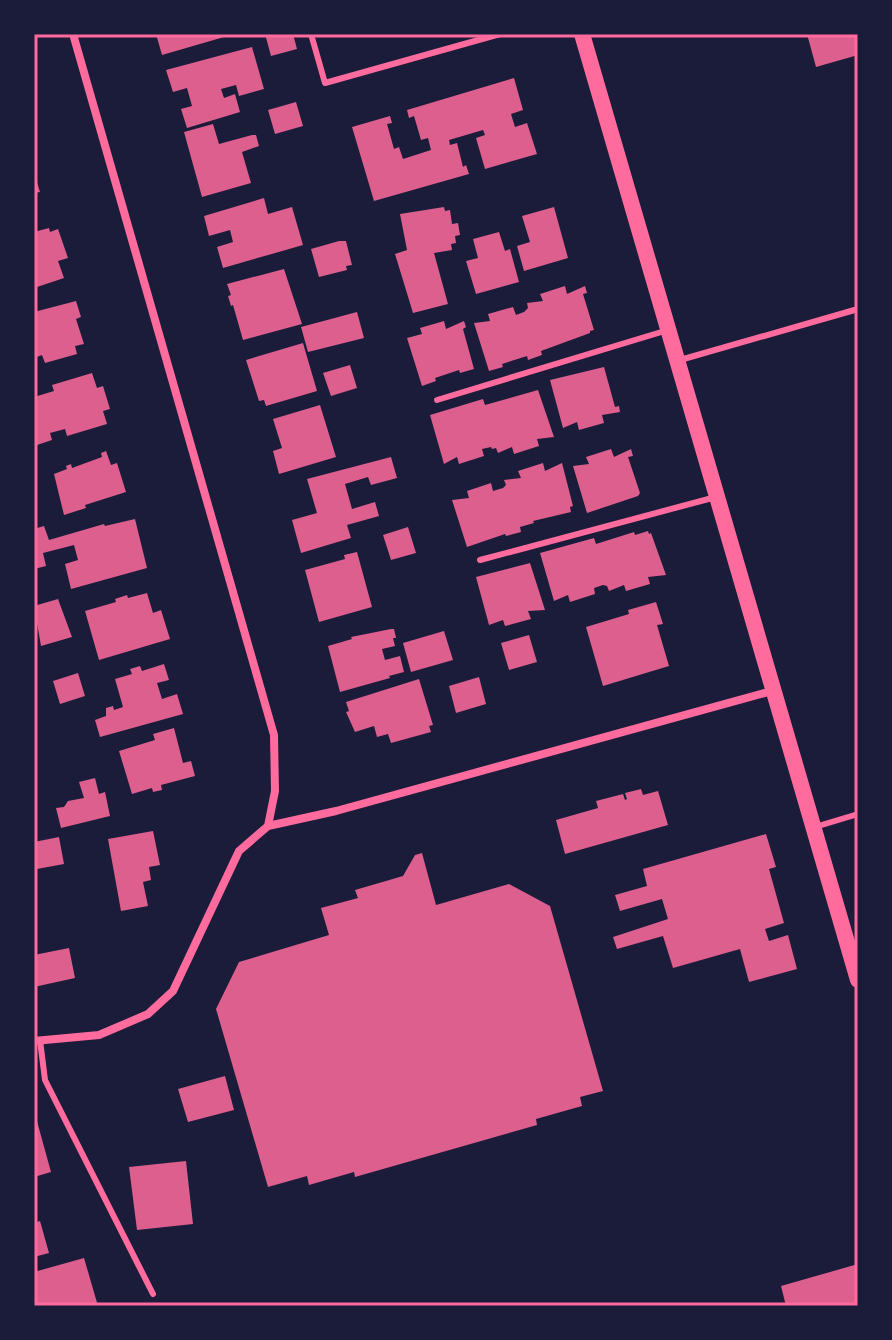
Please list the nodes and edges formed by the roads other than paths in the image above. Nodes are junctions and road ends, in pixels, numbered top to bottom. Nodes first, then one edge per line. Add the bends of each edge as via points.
1 (73, 34) edge
2 (311, 34) edge
3 (500, 34) edge
4 (582, 34) edge
5 (858, 309) edge
6 (668, 330) junction
7 (676, 361) junction
8 (437, 400) dead end
9 (716, 497) junction
10 (480, 560) dead end
11 (772, 691) junction
12 (858, 814) edge
13 (268, 826) junction
14 (813, 827) junction
15 (858, 980) edge
16 (37, 1040) edge
17 (153, 1294) dead end

1 - 13 street via 274,735 275,791
2 - 3 lane via 325,83
4 - 6 main road
5 - 7 lane
6 - 7 main road
6 - 8 lane
7 - 9 main road
9 - 10 lane
9 - 11 main road
11 - 13 street
11 - 14 main road
12 - 14 lane
13 - 16 street via 239,851 173,991 148,1014 99,1035
14 - 15 main road
16 - 17 lane via 45,1080

